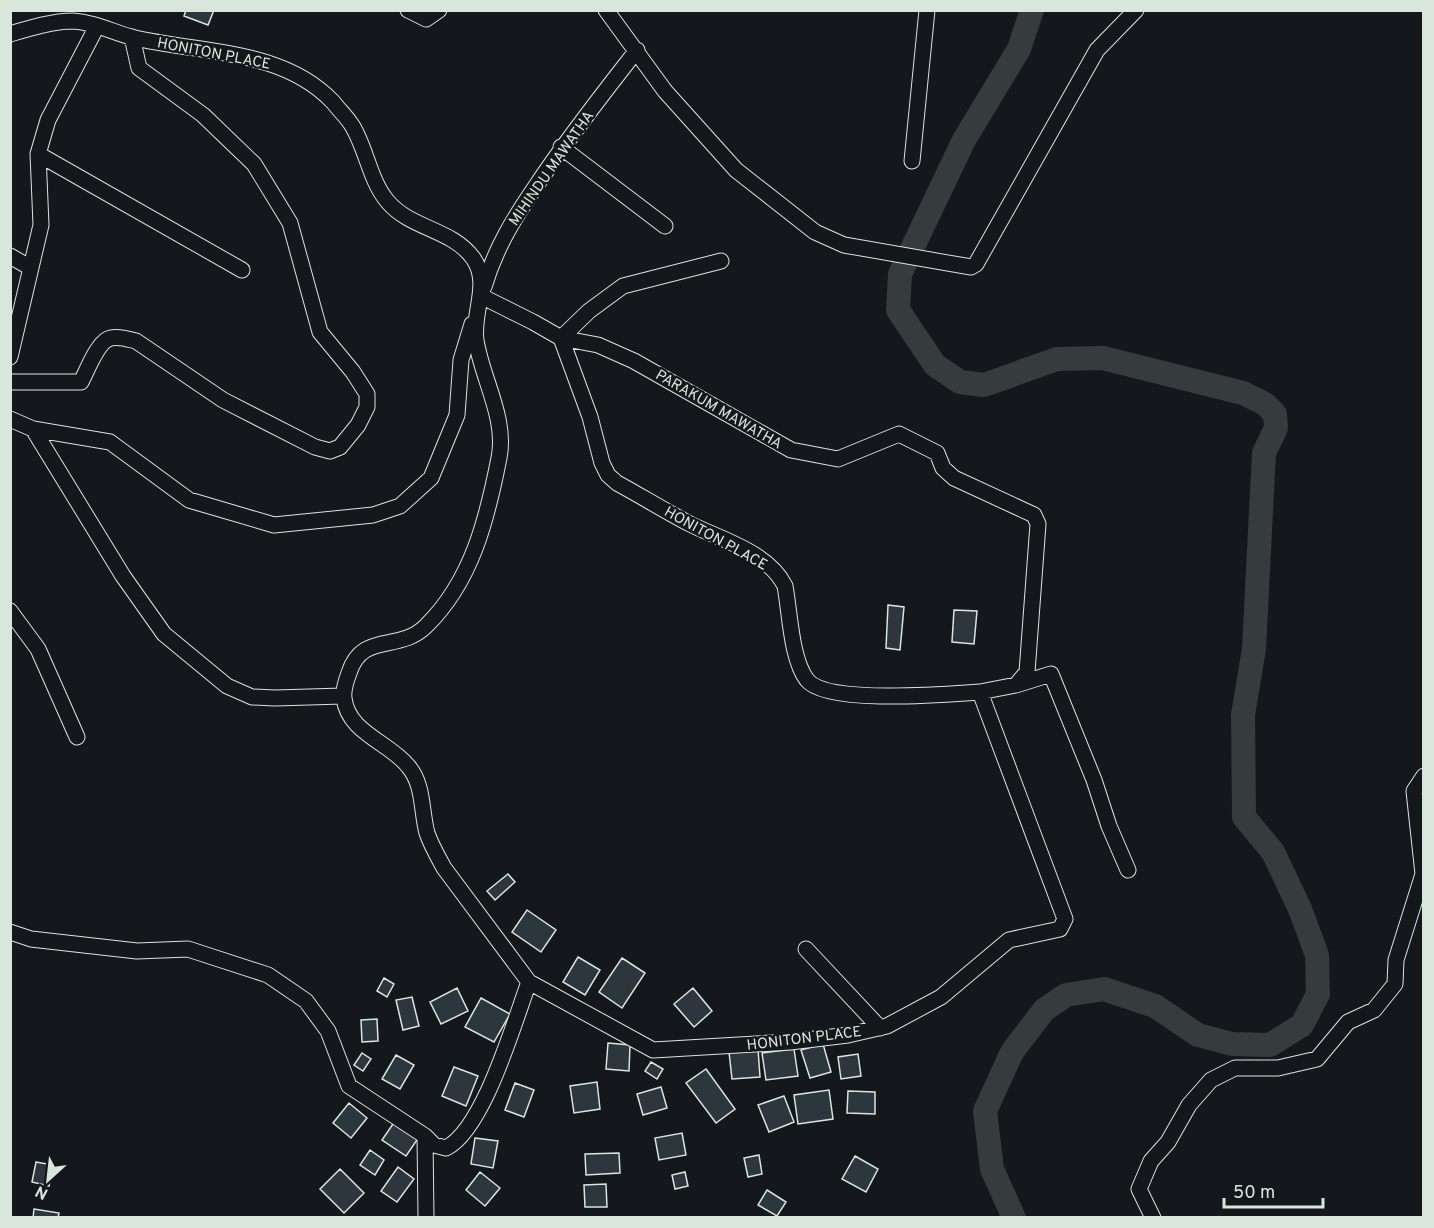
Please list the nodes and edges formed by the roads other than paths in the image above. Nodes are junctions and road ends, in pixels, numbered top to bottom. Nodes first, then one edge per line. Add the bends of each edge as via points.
1 (408, 10) edge
2 (439, 10) edge
3 (606, 10) edge
4 (927, 10) edge
5 (1136, 10) edge
6 (97, 26) junction
7 (10, 34) edge
8 (132, 37) junction
9 (637, 50) junction
10 (561, 147) junction
11 (38, 154) junction
12 (912, 160) dead end
13 (665, 226) dead end
14 (10, 256) edge
15 (721, 261) dead end
16 (31, 268) junction
17 (242, 270) dead end
18 (481, 296) junction
19 (561, 338) junction
20 (10, 357) edge
21 (10, 382) edge
22 (10, 419) edge
23 (33, 429) junction
24 (10, 611) edge
25 (1016, 685) junction
26 (980, 692) junction
27 (343, 696) junction
28 (77, 737) dead end
29 (1424, 776) edge
30 (1128, 870) dead end
31 (10, 932) edge
32 (806, 949) dead end
33 (529, 982) junction
34 (880, 1028) junction
35 (424, 1136) junction
36 (426, 1218) edge
37 (1153, 1218) edge

1 - 2 street via 426,19
3 - 9 street
4 - 12 street
5 - 9 street via 1098,50 976,264 970,267 844,245 815,232 736,170 665,91
6 - 7 street, HONITON PLACE via 60,22
6 - 8 street, HONITON PLACE
6 - 11 street via 48,120
8 - 18 street, HONITON PLACE via 256,60 301,77 318,89 352,126 378,186 392,207 453,238 474,259
8 - 21 street via 139,68 203,115 254,164 290,223 320,332 367,394 366,407 358,425 340,447 330,451 315,447 223,400 136,341 119,338 108,338 100,344 81,382
9 - 10 street, MIHINDU MAWATHA
10 - 13 street
10 - 18 street, MIHINDU MAWATHA via 514,219 488,268
11 - 16 street via 41,225
11 - 17 street
14 - 16 street
15 - 19 street via 623,286
16 - 20 street
18 - 19 street
18 - 23 street via 461,360 458,414 431,478 400,506 374,515 274,525 189,500 110,442
18 - 27 street, HONITON PLACE via 475,334 501,436 483,532 454,590 425,628 398,642 360,652 352,664
19 - 25 street, PARAKUM MAWATHA via 598,345 634,361 791,450 838,459 899,434 937,453 943,468 954,478 1034,515 1038,524 1027,672
19 - 26 street, HONITON PLACE via 608,474 690,524 749,552 780,576 796,656 809,682 836,693 874,696
22 - 23 street
23 - 27 street via 123,576 164,634 227,686 252,696
24 - 28 street via 39,649
25 - 26 street
25 - 30 street via 1051,674
26 - 34 street, HONITON PLACE via 1065,919 1060,929 1009,940 941,998
27 - 33 street, HONITON PLACE via 349,714 362,731 395,753 417,778 436,855
29 - 37 street via 1414,791 1423,873 1396,960 1395,984 1374,1010 1348,1022 1317,1059 1278,1068 1235,1068 1211,1080 1151,1161 1139,1189
31 - 35 street via 31,939 137,951 188,949 268,975 306,1001 328,1030 349,1086
32 - 34 street
33 - 34 street, HONITON PLACE via 653,1050 789,1042
33 - 35 street via 478,1113 456,1143 446,1148 434,1145
35 - 36 street

